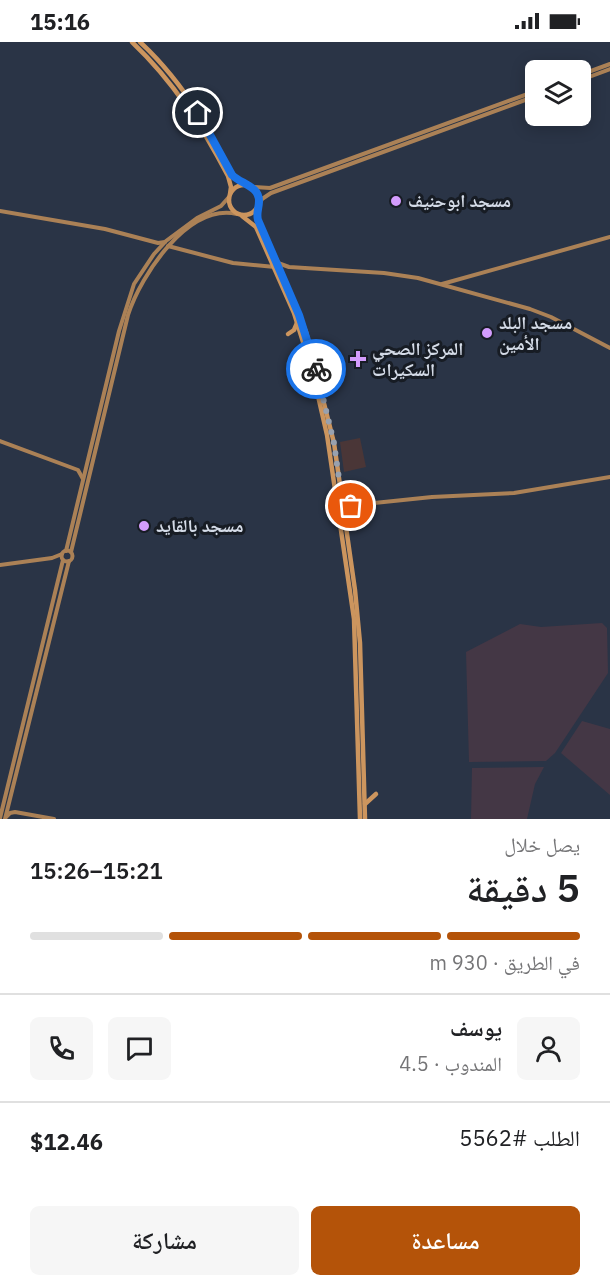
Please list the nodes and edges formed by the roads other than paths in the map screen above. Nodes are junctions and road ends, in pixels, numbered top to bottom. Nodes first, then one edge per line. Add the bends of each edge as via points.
1 (132, 42) edge
2 (140, 42) edge
3 (147, 42) edge
4 (147, 49) junction
5 (610, 64) edge
6 (610, 69) edge
7 (591, 73) edge
8 (591, 75) edge
9 (525, 95) edge
10 (525, 100) edge
11 (246, 185) junction
12 (252, 188) junction
13 (229, 196) junction
14 (258, 206) junction
15 (0, 211) edge
16 (239, 215) junction
17 (610, 237) edge
18 (152, 242) junction
19 (167, 244) junction
20 (154, 254) junction
21 (276, 265) junction
22 (289, 267) junction
23 (282, 273) junction
24 (441, 285) junction
25 (297, 323) junction
26 (122, 331) junction
27 (302, 338) junction
28 (610, 348) edge
29 (0, 441) edge
30 (87, 465) junction
31 (78, 470) junction
32 (610, 477) edge
33 (83, 480) junction
34 (341, 493) junction
35 (355, 505) junction
36 (345, 518) junction
37 (66, 556) junction
38 (0, 566) edge
39 (356, 619) junction
40 (29, 712) junction
41 (364, 786) junction
42 (10, 803) junction
43 (364, 804) junction
44 (15, 812) junction
45 (3, 818) edge
46 (54, 819) edge
47 (362, 819) edge

1 - 13 main road via 163,73 194,115 228,176
2 - 4 main road
3 - 4 main road
4 - 11 main road via 198,113 232,175
5 - 7 main road
6 - 8 main road
9 - 12 main road via 270,189
10 - 14 main road via 271,193
11 - 12 main road
11 - 13 main road via 235,188
12 - 14 main road via 259,197
13 - 16 main road via 230,207
13 - 19 main road via 221,207 197,218
14 - 16 main road via 249,215
14 - 21 main road via 258,220
15 - 18 main road via 105,229
16 - 19 main road via 225,212 211,216
16 - 21 main road via 256,227
17 - 24 main road
18 - 19 main road
18 - 20 main road via 157,246
19 - 20 main road
19 - 21 main road via 233,263
19 - 26 main road via 139,287
20 - 26 main road via 130,295
21 - 22 main road
21 - 23 main road
21 - 25 main road
22 - 23 main road
22 - 24 main road via 384,273
23 - 34 main road via 306,332 334,443
24 - 28 main road via 530,309
25 - 27 main road
25 - 27 main road via 291,334
26 - 30 main road
26 - 37 main road
27 - 39 main road via 327,435
29 - 31 main road
30 - 31 main road
30 - 33 main road
31 - 33 main road
32 - 35 main road via 522,492
33 - 37 main road
34 - 35 main road
34 - 36 main road
35 - 36 main road via 348,508
36 - 39 main road
37 - 38 main road
37 - 40 main road
39 - 41 main road via 362,670
39 - 47 main road
40 - 42 main road
40 - 45 main road
41 - 43 main road
41 - 43 main road via 375,794
42 - 44 main road
42 - 45 main road
43 - 47 main road
44 - 45 main road
44 - 46 main road

